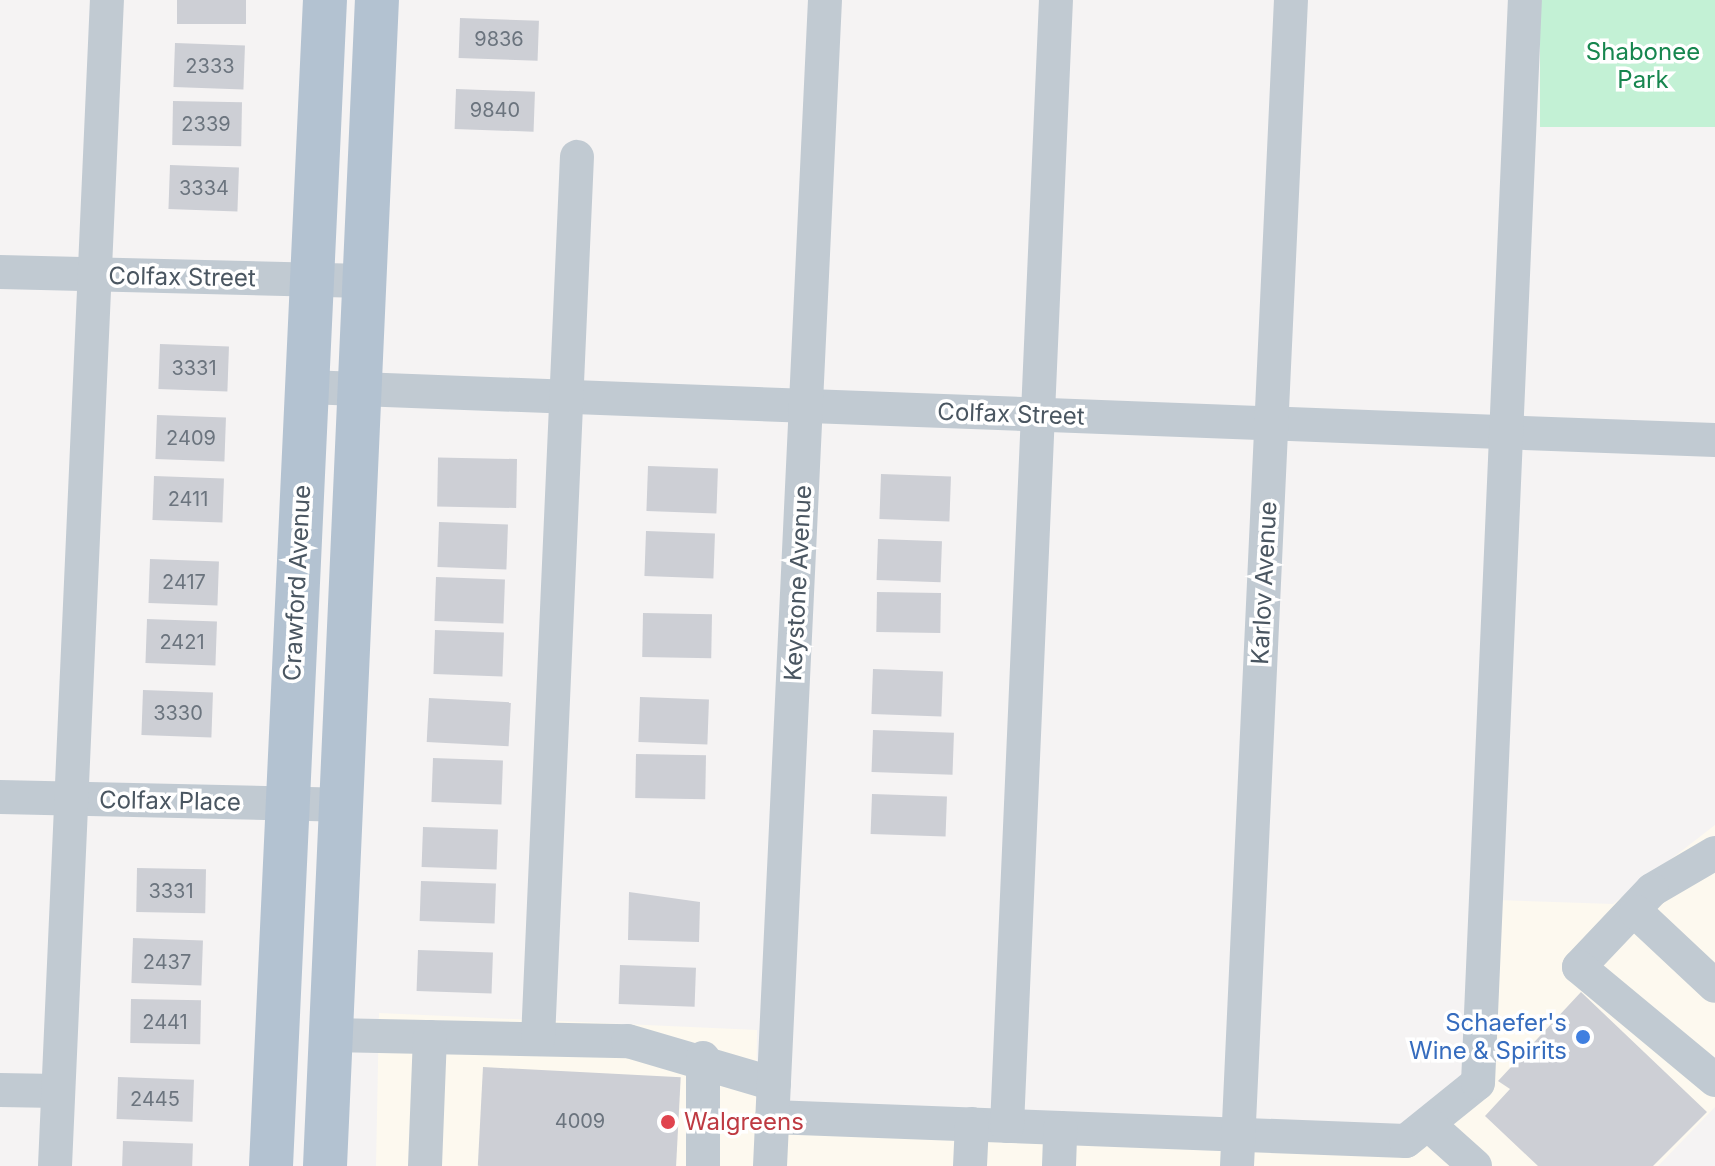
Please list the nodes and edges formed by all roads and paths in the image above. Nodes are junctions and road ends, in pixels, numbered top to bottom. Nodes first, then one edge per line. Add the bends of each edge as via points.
1 (107, 0) edge
2 (325, 0) edge
3 (377, 0) edge
4 (825, 0) edge
5 (1056, 0) edge
6 (1291, 0) edge
7 (1525, 0) edge
8 (577, 157) dead end
9 (0, 272) edge
10 (95, 274) junction
11 (312, 280) junction
12 (365, 281) junction
13 (307, 387) junction
14 (360, 389) junction
15 (566, 397) junction
16 (807, 405) junction
17 (1037, 415) junction
18 (1271, 424) junction
19 (1507, 433) junction
20 (1715, 440) edge
21 (0, 797) edge
22 (73, 799) junction
23 (287, 804) junction
24 (341, 805) junction
25 (1715, 853) edge
26 (1636, 912) junction
27 (1715, 986) edge
28 (331, 1035) junction
29 (430, 1037) junction
30 (538, 1039) junction
31 (703, 1058) junction
32 (1715, 1080) edge
33 (0, 1090) edge
34 (58, 1091) junction
35 (773, 1101) junction
36 (972, 1124) junction
37 (1428, 1124) junction
38 (1007, 1126) junction
39 (1060, 1128) junction
40 (1238, 1150) edge
41 (55, 1166) edge
42 (271, 1166) edge
43 (325, 1166) edge
44 (425, 1166) edge
45 (703, 1166) edge
46 (770, 1166) edge
47 (970, 1166) edge
48 (1059, 1166) edge
49 (1475, 1166) edge

1 - 10 street
2 - 11 main road, Crawford Avenue
3 - 12 main road
4 - 16 street, Keystone Avenue
5 - 17 street
6 - 18 street, Karlov Avenue
7 - 19 street
8 - 15 street
9 - 10 street, Colfax Street
10 - 11 street, Colfax Street
10 - 22 street
11 - 12 street, Colfax Street
11 - 13 main road, Crawford Avenue
12 - 14 main road
13 - 14 street, Colfax Street
13 - 23 main road, Crawford Avenue
14 - 15 street, Colfax Street
14 - 24 main road
15 - 16 street, Colfax Street
15 - 30 street
16 - 17 street, Colfax Street
16 - 35 street, Keystone Avenue
17 - 18 street, Colfax Street
17 - 38 street
18 - 19 street, Colfax Street
18 - 40 street, Karlov Avenue
19 - 20 street, Colfax Street
19 - 37 street via 1478,1083
21 - 22 street, Colfax Place
22 - 23 street, Colfax Place
22 - 34 street
23 - 24 street, Colfax Place
23 - 42 main road, Crawford Avenue
24 - 28 main road
25 - 26 street via 1652,890
26 - 27 street
26 - 32 street via 1579,967
28 - 29 street
28 - 43 main road
29 - 30 street
29 - 44 street
30 - 31 street via 628,1041
31 - 35 street
31 - 45 street
33 - 34 street
34 - 41 street
35 - 36 street
35 - 46 street, Keystone Avenue
36 - 38 street
36 - 47 street
37 - 40 street via 1406,1141
37 - 49 street
38 - 39 street
39 - 40 street
39 - 48 street

